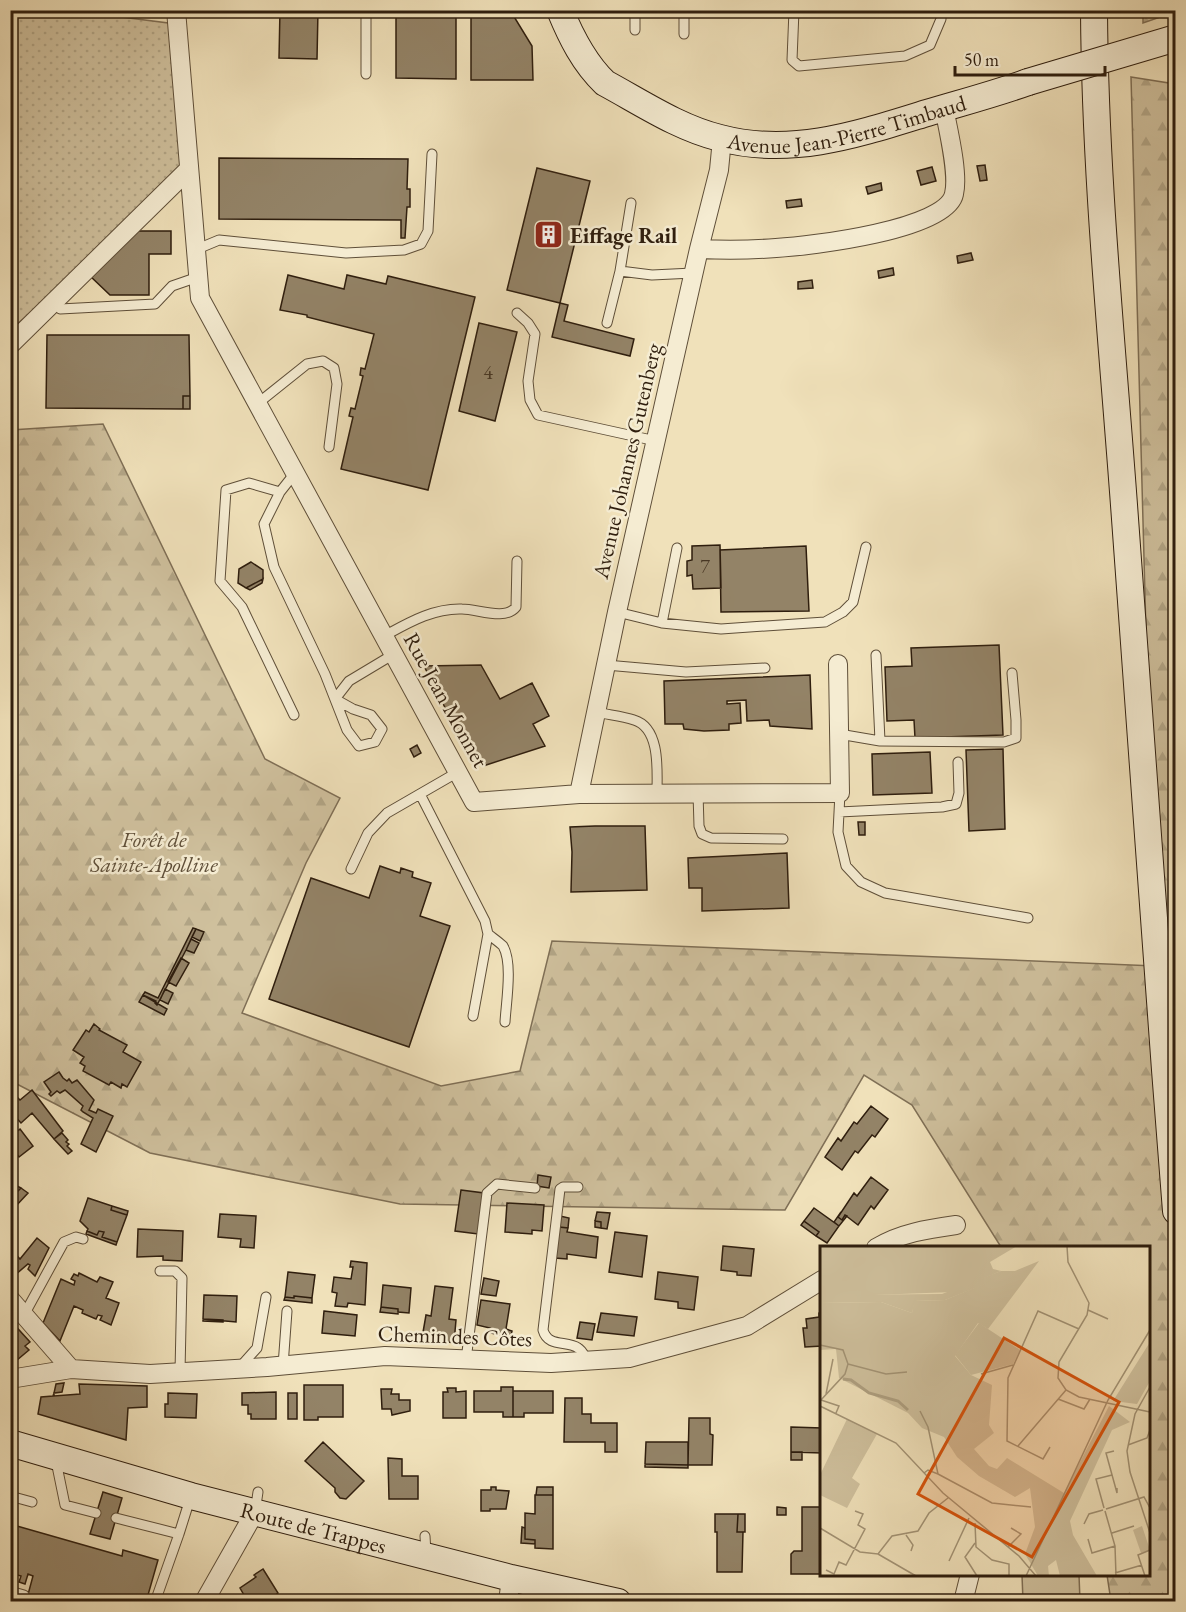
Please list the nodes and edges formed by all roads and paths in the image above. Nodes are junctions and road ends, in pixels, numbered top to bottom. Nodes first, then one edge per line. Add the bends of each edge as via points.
1 (176, 10) edge
2 (366, 10) edge
3 (560, 10) edge
4 (635, 10) edge
5 (684, 10) edge
6 (794, 10) edge
7 (941, 10) edge
8 (1094, 10) edge
9 (635, 30) dead end
10 (684, 34) dead end
11 (1176, 38) edge
12 (366, 74) dead end
13 (944, 108) junction
14 (722, 139) junction
15 (432, 154) dead end
16 (188, 170) junction
17 (631, 203) dead end
18 (699, 249) junction
19 (195, 250) junction
20 (620, 271) junction
21 (693, 273) junction
22 (198, 277) junction
23 (60, 309) dead end
24 (517, 313) dead end
25 (607, 322) dead end
26 (10, 345) edge
27 (257, 404) junction
28 (656, 441) junction
29 (329, 447) dead end
30 (295, 473) junction
31 (280, 492) junction
32 (867, 547) dead end
33 (677, 548) dead end
34 (517, 561) dead end
35 (617, 612) junction
36 (662, 623) junction
37 (384, 636) junction
38 (394, 654) junction
39 (876, 655) dead end
40 (838, 664) dead end
41 (606, 665) junction
42 (765, 668) dead end
43 (1011, 673) dead end
44 (335, 699) junction
45 (596, 712) junction
46 (294, 715) dead end
47 (839, 734) junction
48 (880, 741) junction
49 (958, 762) dead end
50 (458, 772) junction
51 (698, 793) junction
52 (840, 793) junction
53 (420, 794) junction
54 (579, 794) junction
55 (657, 794) junction
56 (839, 812) junction
57 (783, 839) dead end
58 (351, 869) dead end
59 (1028, 918) dead end
60 (488, 934) junction
61 (473, 1016) dead end
62 (505, 1022) dead end
63 (578, 1187) dead end
64 (535, 1188) dead end
65 (1176, 1211) edge
66 (956, 1225) dead end
67 (83, 1239) dead end
68 (879, 1246) edge
69 (160, 1271) dead end
70 (820, 1281) edge
71 (266, 1297) dead end
72 (10, 1299) edge
73 (287, 1311) dead end
74 (24, 1315) junction
75 (466, 1360) junction
76 (588, 1361) junction
77 (283, 1366) junction
78 (71, 1369) junction
79 (238, 1369) junction
80 (180, 1372) junction
81 (10, 1379) edge
82 (10, 1443) edge
83 (55, 1456) junction
84 (10, 1496) edge
85 (191, 1496) junction
86 (32, 1502) dead end
87 (257, 1502) junction
88 (96, 1514) dead end
89 (116, 1518) dead end
90 (179, 1534) junction
91 (970, 1576) edge
92 (509, 1590) edge
93 (10, 1591) edge
94 (24, 1595) dead end
95 (579, 1598) edge
96 (155, 1602) edge
97 (204, 1602) edge
98 (618, 1602) edge
99 (963, 1602) edge

1 - 16 street, Rue Jean Monnet
2 - 12 lane
3 - 14 main road, Avenue Jean-Pierre Timbaud via 580,52 605,83 690,129
4 - 9 lane
5 - 10 lane
6 - 7 lane via 792,60 799,66 905,56 930,45
8 - 65 main road via 1105,265
11 - 13 main road, Avenue Jean-Pierre Timbaud, bridge
13 - 14 main road, Avenue Jean-Pierre Timbaud via 848,137 806,144 763,145
13 - 18 street via 954,164 954,195 944,211 898,229 831,242 777,248
14 - 18 street, Avenue Johannes Gutenberg
15 - 19 lane via 428,231 421,244 404,250 346,253 219,240
16 - 19 street, Rue Jean Monnet
16 - 26 street
17 - 20 lane
18 - 21 street, Avenue Johannes Gutenberg
19 - 22 street, Rue Jean Monnet
20 - 21 lane via 652,275
20 - 25 lane
21 - 28 street, Avenue Johannes Gutenberg
22 - 23 lane via 172,286 155,304
22 - 27 street, Rue Jean Monnet via 200,298
24 - 28 lane via 535,334 528,381 530,400 538,415
27 - 29 lane via 307,364 323,362 334,368 337,384
27 - 30 street, Rue Jean Monnet
28 - 35 street, Avenue Johannes Gutenberg
30 - 31 lane
30 - 37 street, Rue Jean Monnet
31 - 44 lane via 264,524 274,567
31 - 46 lane via 249,483 226,490 220,581 242,607
32 - 36 lane via 853,602 825,622 721,629
33 - 36 lane
34 - 37 lane via 513,611 505,614 461,609 424,615
35 - 36 lane
35 - 41 street, Avenue Johannes Gutenberg
37 - 38 street, Rue Jean Monnet
38 - 44 lane via 349,681
38 - 50 street, Rue Jean Monnet
39 - 48 lane
40 - 47 street
41 - 42 lane via 686,672
41 - 45 street, Avenue Johannes Gutenberg
43 - 48 lane via 1016,738 1004,742
44 - 44 lane via 347,730 359,746 375,742 382,729 371,715
45 - 54 street, Avenue Johannes Gutenberg
45 - 55 lane via 637,720 648,731 656,752
47 - 48 lane
47 - 52 street
49 - 56 lane via 956,804
50 - 53 lane
50 - 54 street, Rue Jean Monnet via 474,802
51 - 52 street, Rue Jean Monnet
51 - 55 street, Rue Jean Monnet
51 - 57 lane via 702,834 711,838
52 - 56 lane
53 - 58 lane via 387,813 368,833
53 - 60 lane
54 - 55 street, Rue Jean Monnet
56 - 59 lane via 838,832 846,866 861,882 885,893
60 - 61 lane
60 - 62 lane via 502,945 507,956
63 - 76 lane via 560,1189 543,1330 549,1340 578,1347
64 - 75 lane via 497,1184 487,1193
66 - 68 street via 924,1229
67 - 74 lane via 76,1236 64,1242
69 - 80 lane via 175,1271 182,1278
70 - 76 street, Chemin des Côtes via 747,1326 629,1358
71 - 79 lane via 257,1348
72 - 74 street
73 - 77 lane
74 - 78 street
75 - 76 street, Chemin des Côtes
75 - 77 street, Chemin des Côtes via 385,1356
77 - 79 street, Chemin des Côtes
78 - 80 street, Chemin des Côtes
78 - 81 street, Chemin des Côtes
79 - 80 street, Chemin des Côtes
82 - 83 main road, Route de Trappes
83 - 85 main road, Route de Trappes
83 - 88 lane via 65,1505
84 - 86 lane
85 - 87 main road, Route de Trappes
85 - 90 lane
87 - 92 main road, Route de Trappes via 426,1546
87 - 97 street
89 - 90 lane
90 - 96 lane
91 - 99 street
92 - 95 main road, Route de Trappes
93 - 94 lane
95 - 98 main road, Route de Trappes

